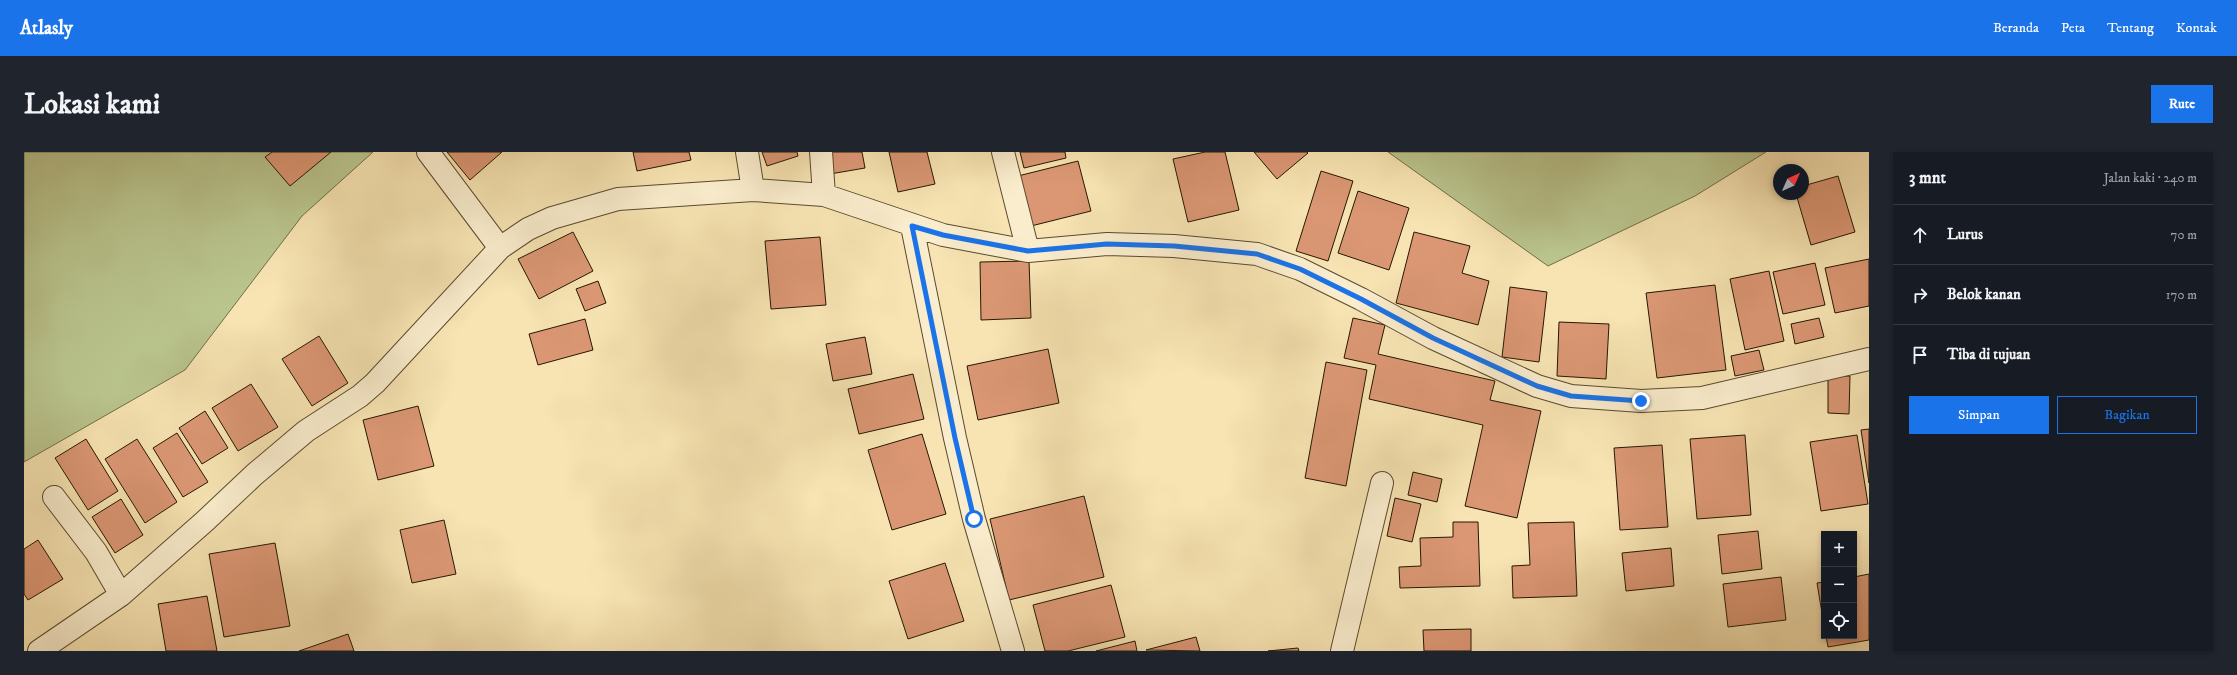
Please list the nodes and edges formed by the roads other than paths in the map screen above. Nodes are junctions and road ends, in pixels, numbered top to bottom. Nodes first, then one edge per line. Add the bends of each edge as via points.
1 (428, 152) edge
2 (747, 152) edge
3 (821, 152) edge
4 (1003, 152) edge
5 (753, 190) junction
6 (824, 196) junction
7 (912, 226) junction
8 (500, 248) junction
9 (1028, 251) junction
10 (1869, 359) edge
11 (1382, 483) dead end
12 (54, 497) dead end
13 (121, 595) junction
14 (39, 651) edge
15 (1013, 651) edge
16 (1342, 651) edge

1 - 8 street
2 - 5 street
3 - 6 street
4 - 9 street
5 - 6 street
5 - 8 street via 618,199 552,218 528,229
6 - 7 street
7 - 9 street via 943,235
7 - 15 street via 974,519
8 - 13 street via 375,383 360,396 306,431 266,464
9 - 10 street via 1107,244 1174,246 1257,254 1300,269 1433,338 1523,380 1571,396 1641,401 1702,398
11 - 16 street
12 - 13 street via 96,552
13 - 14 street

